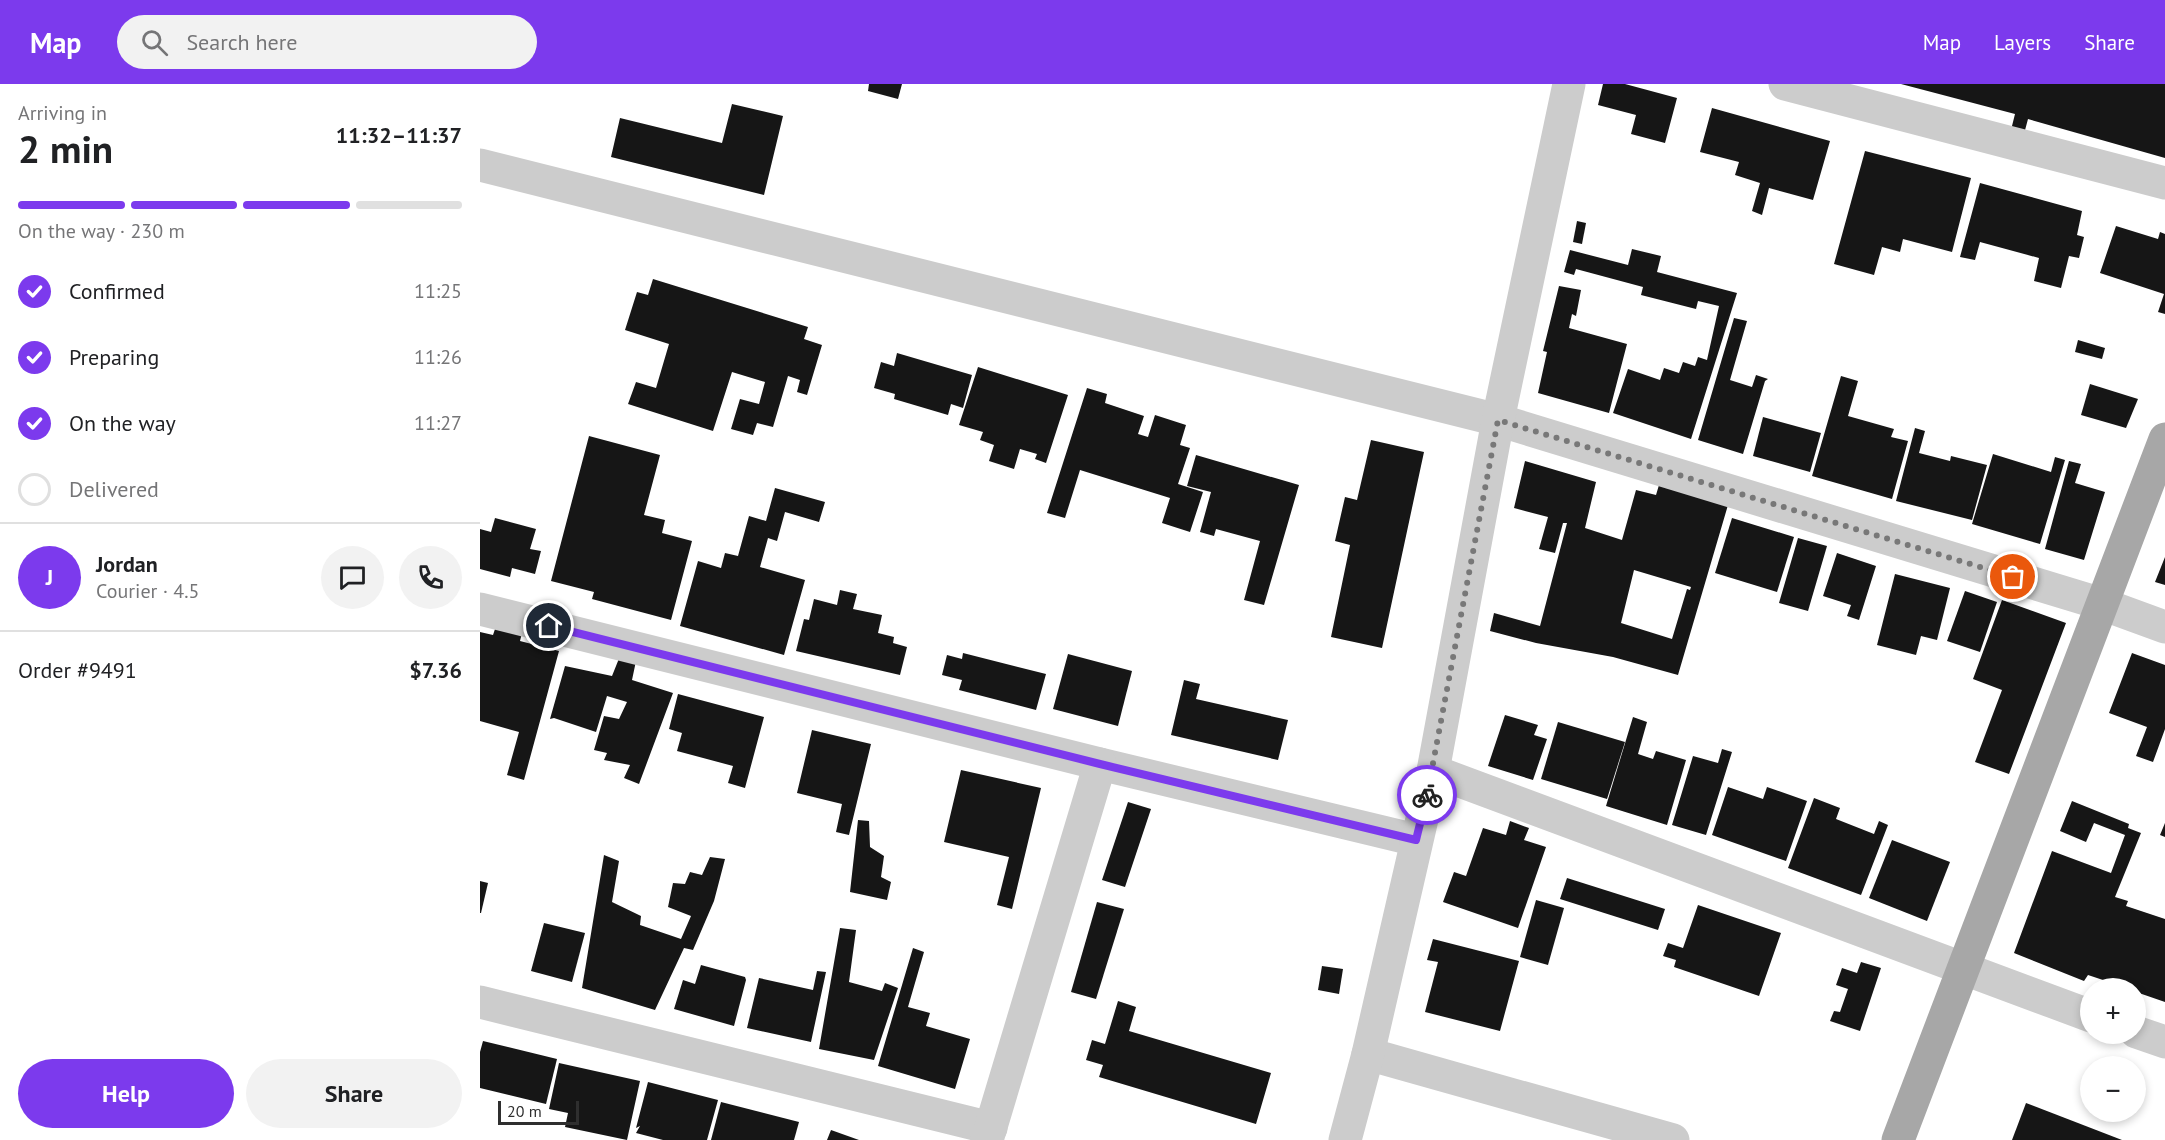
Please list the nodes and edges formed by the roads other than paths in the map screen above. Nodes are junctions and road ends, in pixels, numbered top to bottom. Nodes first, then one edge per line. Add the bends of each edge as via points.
1 (1569, 84) edge
2 (1785, 84) edge
3 (480, 165) edge
4 (2165, 183) edge
5 (1498, 420) junction
6 (2165, 439) edge
7 (2102, 604) junction
8 (480, 609) edge
9 (2165, 627) edge
10 (1100, 764) junction
11 (1433, 771) junction
12 (1416, 840) junction
13 (1963, 969) junction
14 (480, 1002) edge
15 (2080, 1012) edge
16 (2146, 1035) edge
17 (2165, 1042) edge
18 (1368, 1054) junction
19 (989, 1134) edge
20 (1345, 1140) edge
21 (1673, 1140) edge
22 (1898, 1140) edge

1 - 5 street
2 - 4 street
3 - 5 street
5 - 7 street
5 - 11 street
6 - 7 main road
7 - 9 street
7 - 13 main road
8 - 10 street
10 - 12 street
10 - 19 street
11 - 12 street
11 - 13 street
12 - 18 street
13 - 15 street
13 - 22 main road
14 - 19 street
16 - 17 street
18 - 20 street
18 - 21 street

